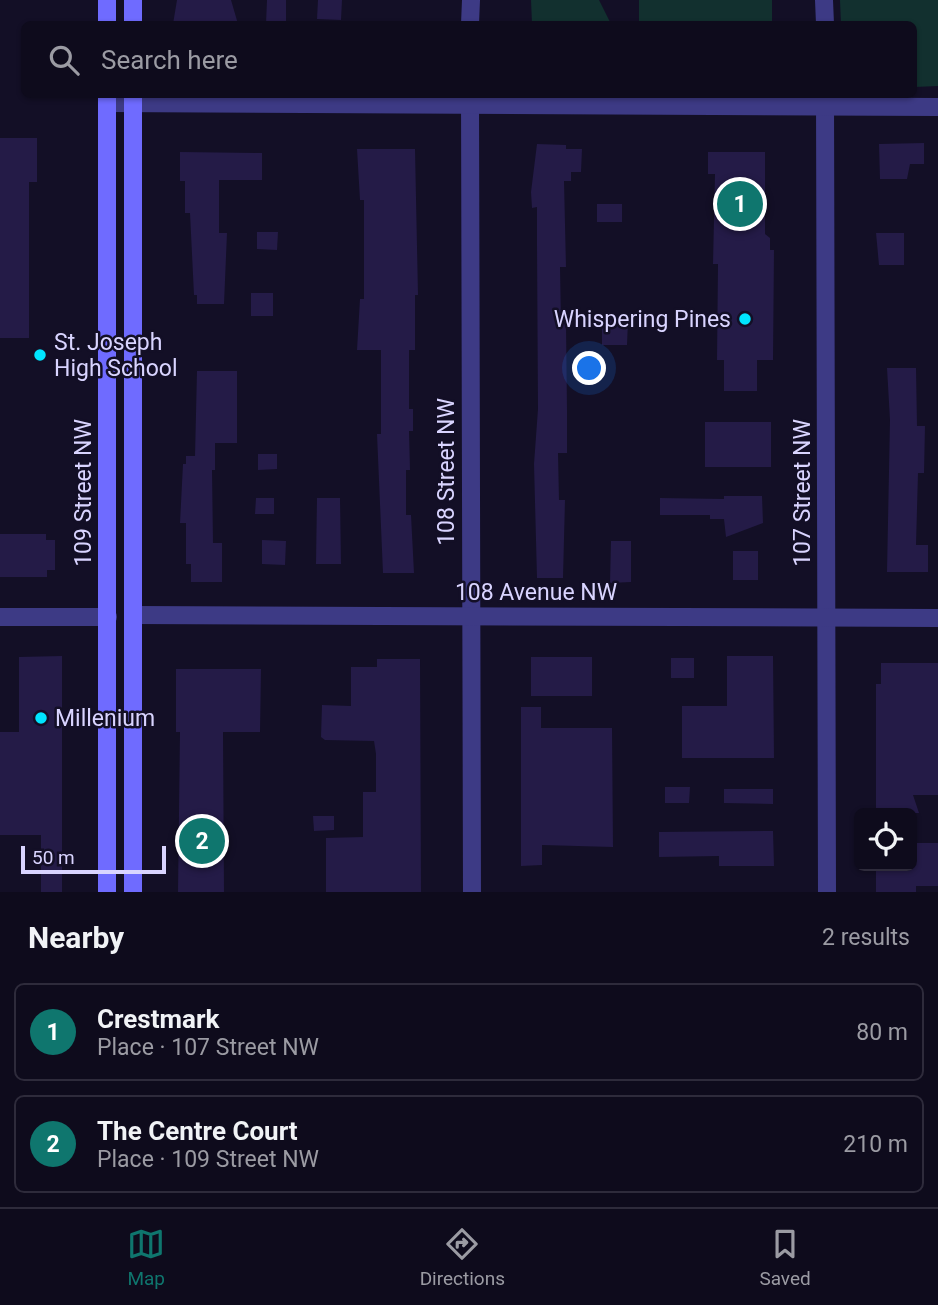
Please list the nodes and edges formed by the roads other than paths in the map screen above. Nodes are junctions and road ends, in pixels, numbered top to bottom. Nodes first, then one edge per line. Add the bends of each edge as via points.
1 (107, 0) edge
2 (133, 0) edge
3 (471, 0) edge
4 (824, 0) edge
5 (107, 21) edge
6 (133, 21) edge
7 (470, 21) edge
8 (825, 21) edge
9 (107, 99) edge
10 (133, 99) edge
11 (470, 100) edge
12 (825, 100) edge
13 (938, 107) edge
14 (133, 615) junction
15 (471, 616) junction
16 (0, 617) edge
17 (108, 617) junction
18 (827, 618) junction
19 (938, 618) edge
20 (107, 892) edge
21 (133, 892) edge
22 (472, 892) edge
23 (827, 892) edge

1 - 5 main road
2 - 6 main road
3 - 7 street
4 - 8 street
9 - 10 street
9 - 17 main road, 109 Street NW
10 - 11 street
10 - 14 main road
11 - 12 street
11 - 15 street, 108 Street NW
12 - 13 street
12 - 18 street, 107 Street NW
14 - 15 street, 108 Avenue NW
14 - 21 main road
15 - 18 street, 108 Avenue NW
15 - 22 street, 108 Street NW
16 - 17 street
17 - 20 main road, 109 Street NW
18 - 19 street, 108 Avenue NW
18 - 23 street, 107 Street NW

